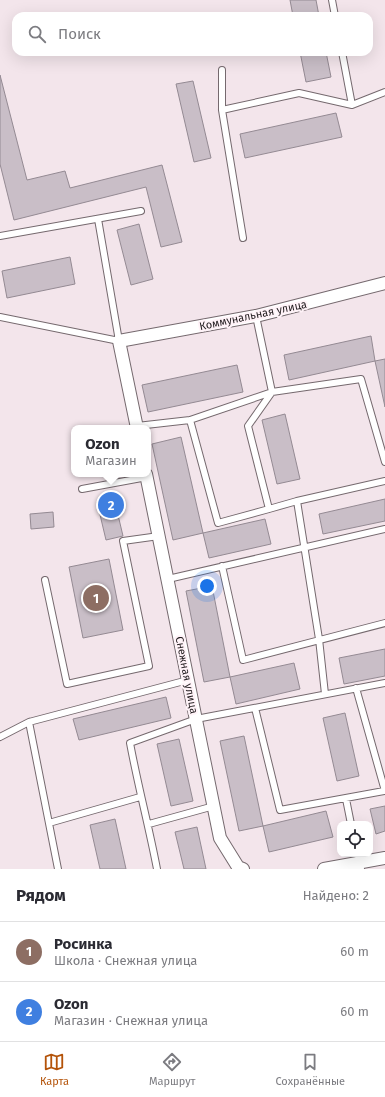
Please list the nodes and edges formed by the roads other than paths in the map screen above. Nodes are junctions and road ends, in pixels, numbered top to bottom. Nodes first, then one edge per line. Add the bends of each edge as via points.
1 (332, 0) edge
2 (334, 12) edge
3 (343, 56) edge
4 (222, 70) dead end
5 (385, 92) edge
6 (352, 105) junction
7 (222, 110) junction
8 (141, 211) dead end
9 (98, 219) junction
10 (0, 236) edge
11 (243, 238) dead end
12 (385, 283) edge
13 (256, 316) junction
14 (0, 317) edge
15 (119, 341) junction
16 (272, 392) junction
17 (190, 420) junction
18 (137, 425) edge
19 (151, 425) edge
20 (385, 462) edge
21 (142, 477) edge
22 (147, 477) edge
23 (385, 481) edge
24 (82, 489) dead end
25 (296, 501) junction
26 (269, 509) junction
27 (385, 529) edge
28 (159, 536) junction
29 (304, 548) junction
30 (222, 566) junction
31 (168, 579) junction
32 (45, 580) dead end
33 (385, 623) edge
34 (319, 639) junction
35 (188, 680) junction
36 (385, 683) edge
37 (356, 688) junction
38 (325, 694) junction
39 (255, 708) junction
40 (196, 719) junction
41 (29, 722) junction
42 (0, 737) edge
43 (385, 791) edge
44 (140, 797) junction
45 (346, 799) junction
46 (214, 806) junction
47 (350, 821) edge
48 (49, 823) junction
49 (149, 824) junction
50 (385, 858) edge
51 (359, 862) edge
52 (58, 869) edge
53 (157, 869) edge
54 (243, 869) edge
55 (324, 869) edge

1 - 2 lane
3 - 6 lane
4 - 7 lane
5 - 6 lane
6 - 7 lane via 299,93
7 - 11 lane
8 - 9 lane
9 - 10 lane
9 - 15 lane
12 - 13 street, Коммунальная улица
13 - 15 street, Коммунальная улица
13 - 16 lane
14 - 15 lane
15 - 18 street
16 - 17 lane
16 - 20 lane via 361,379
16 - 26 lane via 248,426
17 - 19 lane
17 - 26 lane via 218,523
21 - 24 lane
22 - 28 street, Снежная улица
23 - 25 lane
25 - 26 lane
25 - 29 lane
27 - 29 lane
28 - 31 street, Снежная улица
28 - 32 lane via 123,541 149,666 67,684
29 - 30 lane
29 - 34 lane
30 - 31 lane
30 - 34 lane via 243,660
31 - 35 street, Снежная улица
33 - 34 lane
34 - 38 lane
35 - 40 street, Снежная улица
35 - 41 lane
36 - 37 lane
37 - 38 lane
37 - 43 lane
38 - 39 lane
39 - 40 lane
39 - 45 lane via 280,810
40 - 44 lane via 130,743
40 - 46 street, Снежная улица
41 - 42 lane
41 - 48 lane
43 - 45 lane
44 - 48 lane
44 - 49 lane
45 - 47 lane
46 - 49 lane
46 - 54 street, Снежная улица via 220,838 238,867
48 - 52 lane
49 - 53 lane
50 - 51 street
51 - 55 street

